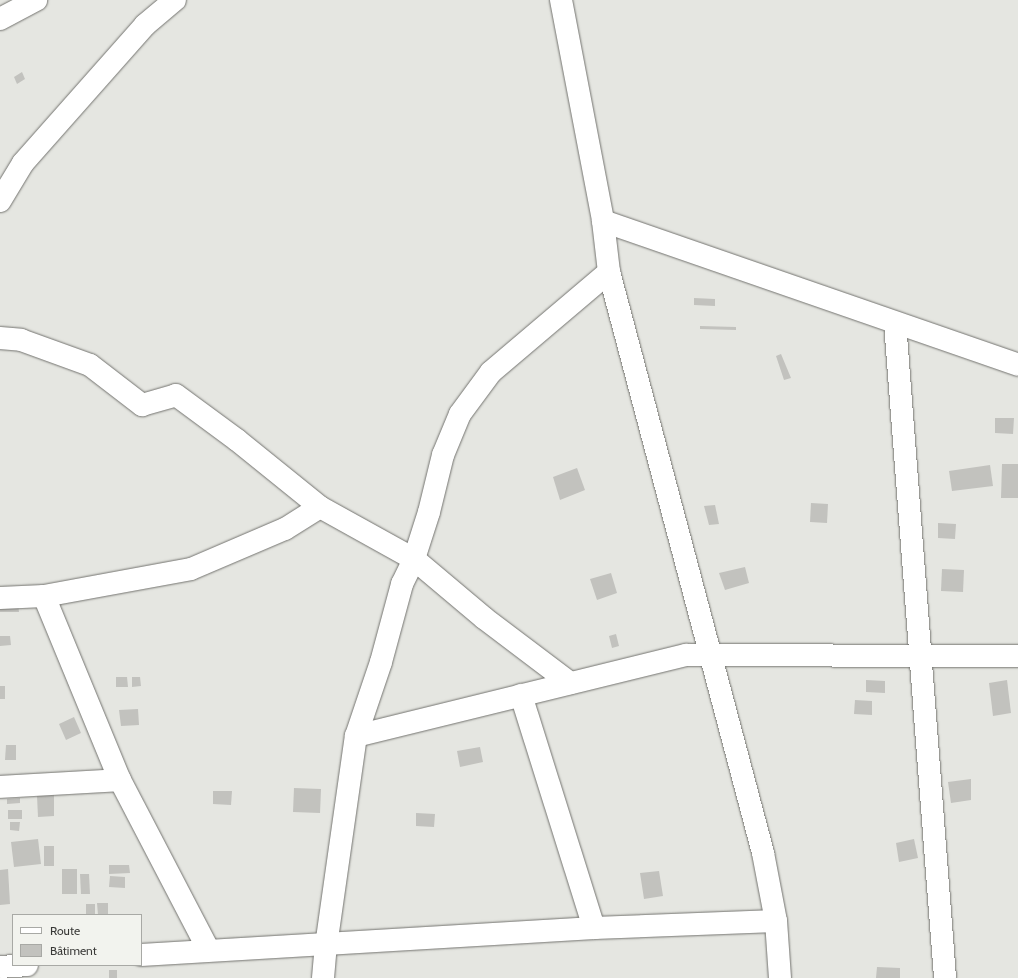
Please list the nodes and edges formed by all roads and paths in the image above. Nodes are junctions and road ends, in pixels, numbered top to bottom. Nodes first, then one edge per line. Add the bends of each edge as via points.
1 (36, 0) edge
2 (175, 0) edge
3 (561, 0) edge
4 (0, 19) edge
5 (0, 201) edge
6 (603, 222) junction
7 (609, 272) junction
8 (895, 322) junction
9 (0, 338) edge
10 (1018, 365) edge
11 (320, 507) junction
12 (414, 559) junction
13 (44, 596) junction
14 (0, 598) edge
15 (712, 654) junction
16 (921, 656) junction
17 (1018, 656) edge
18 (570, 683) junction
19 (521, 695) junction
20 (356, 736) junction
21 (120, 780) junction
22 (0, 787) edge
23 (776, 921) junction
24 (594, 928) junction
25 (326, 946) junction
26 (208, 949) junction
27 (142, 955) edge
28 (323, 978) edge
29 (780, 978) edge
30 (945, 978) edge

1 - 4 street
2 - 5 street via 145,25 23,163
3 - 6 street
6 - 7 street
6 - 8 street
7 - 12 street via 490,372 460,414 443,455
7 - 15 street
8 - 10 street
8 - 16 street
9 - 11 street via 21,340 90,365 142,405 176,395
11 - 12 street
11 - 13 street via 285,529 191,570
12 - 18 street via 484,618
12 - 20 street via 402,584 381,662
13 - 14 street
13 - 21 street
15 - 16 street
15 - 18 street via 686,655
15 - 23 street via 763,853
16 - 17 street
16 - 30 street
18 - 19 street
19 - 20 street
19 - 24 street
20 - 25 street
21 - 22 street
21 - 26 street
23 - 24 street
23 - 29 street
24 - 25 street
25 - 26 street
25 - 28 street
26 - 27 street

